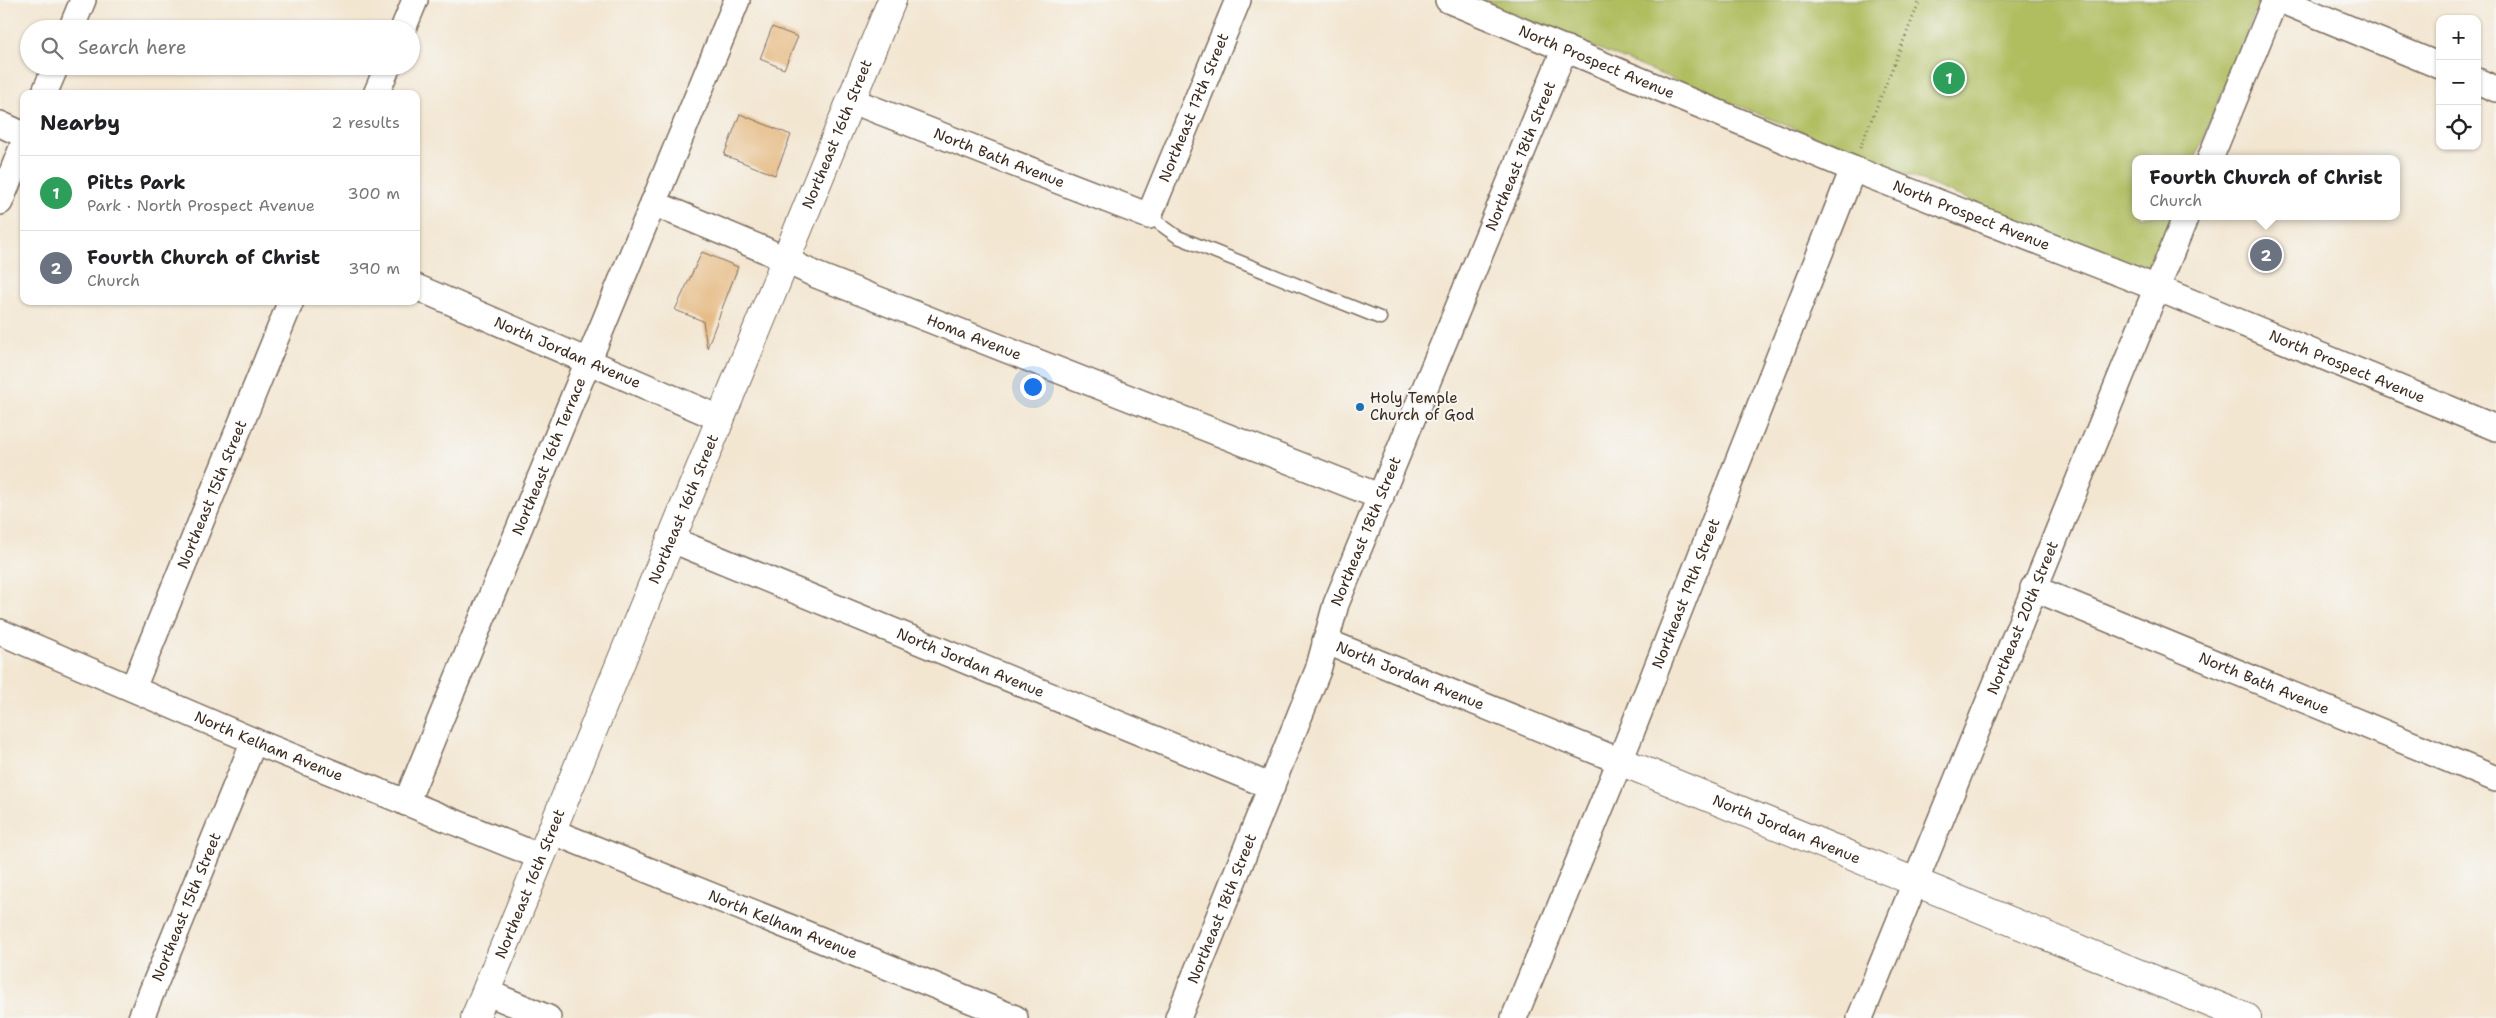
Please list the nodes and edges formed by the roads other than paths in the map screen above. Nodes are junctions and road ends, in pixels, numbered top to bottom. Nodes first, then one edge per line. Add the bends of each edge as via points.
1 (83, 0) edge
2 (415, 0) edge
3 (737, 0) edge
4 (892, 0) edge
5 (1238, 0) edge
6 (1448, 0) edge
7 (2275, 0) edge
8 (2280, 0) edge
9 (75, 20) edge
10 (407, 20) edge
11 (1565, 48) junction
12 (2436, 64) edge
13 (52, 75) edge
14 (384, 75) edge
15 (2481, 83) edge
16 (2496, 89) edge
17 (46, 90) edge
18 (378, 90) edge
19 (850, 100) junction
20 (0, 124) edge
21 (20, 133) edge
22 (20, 153) edge
23 (2212, 155) edge
24 (1853, 169) junction
25 (0, 202) edge
26 (653, 203) junction
27 (1149, 216) junction
28 (2184, 220) edge
29 (785, 260) junction
30 (2157, 288) junction
31 (420, 290) edge
32 (290, 305) edge
33 (1380, 318) dead end
34 (587, 362) junction
35 (720, 418) junction
36 (2496, 428) edge
37 (1381, 497) junction
38 (670, 539) junction
39 (2033, 588) junction
40 (0, 632) edge
41 (1325, 640) junction
42 (133, 688) junction
43 (254, 741) junction
44 (1620, 761) junction
45 (2496, 779) edge
46 (1272, 787) junction
47 (406, 802) junction
48 (551, 831) junction
49 (541, 857) junction
50 (1915, 882) junction
51 (486, 992) junction
52 (141, 1018) edge
53 (475, 1018) edge
54 (548, 1018) edge
55 (1015, 1018) edge
56 (1178, 1018) edge
57 (1514, 1018) edge
58 (1860, 1018) edge
59 (2247, 1018) edge

1 - 9 street
2 - 10 street
3 - 26 street, Northeast 16th Terrace
4 - 19 street, Northeast 16th Street
5 - 27 street, Northeast 17th Street
6 - 11 street, North Prospect Avenue
7 - 23 street
8 - 12 street
11 - 24 street, North Prospect Avenue
11 - 37 street, Northeast 18th Street
13 - 17 street
14 - 18 street
15 - 16 street
19 - 27 street, North Bath Avenue
19 - 29 street, Northeast 16th Street
20 - 21 street
22 - 25 street
24 - 30 street, North Prospect Avenue
24 - 44 street, Northeast 19th Street
26 - 29 street, Homa Avenue
26 - 34 street, Northeast 16th Terrace
27 - 33 lane via 1178,237
28 - 30 street, Northeast 20th Street
29 - 35 street, Northeast 16th Street
29 - 37 street, Homa Avenue
30 - 36 street, North Prospect Avenue
30 - 39 street, Northeast 20th Street
31 - 34 street, North Jordan Avenue
32 - 42 street, Northeast 15th Street
34 - 35 street, North Jordan Avenue
34 - 47 street, Northeast 16th Terrace
35 - 38 street, Northeast 16th Street
37 - 41 street, Northeast 18th Street via 1336,604
38 - 46 street, North Jordan Avenue
38 - 48 street, Northeast 16th Street
39 - 45 street, North Bath Avenue
39 - 50 street, Northeast 20th Street
40 - 42 street, North Kelham Avenue
41 - 44 street, North Jordan Avenue
41 - 46 street, Northeast 18th Street via 1318,670
42 - 43 street, North Kelham Avenue
43 - 47 street, North Kelham Avenue
43 - 52 street, Northeast 15th Street
44 - 50 street, North Jordan Avenue
44 - 57 street, Northeast 19th Street
46 - 56 street, Northeast 18th Street
47 - 49 street, North Kelham Avenue
48 - 49 street, Northeast 16th Street
48 - 55 street, North Kelham Avenue
49 - 51 street, Northeast 16th Street
50 - 58 street, Northeast 20th Street
50 - 59 street, North Jordan Avenue
51 - 53 street, Northeast 16th Street
51 - 54 street

